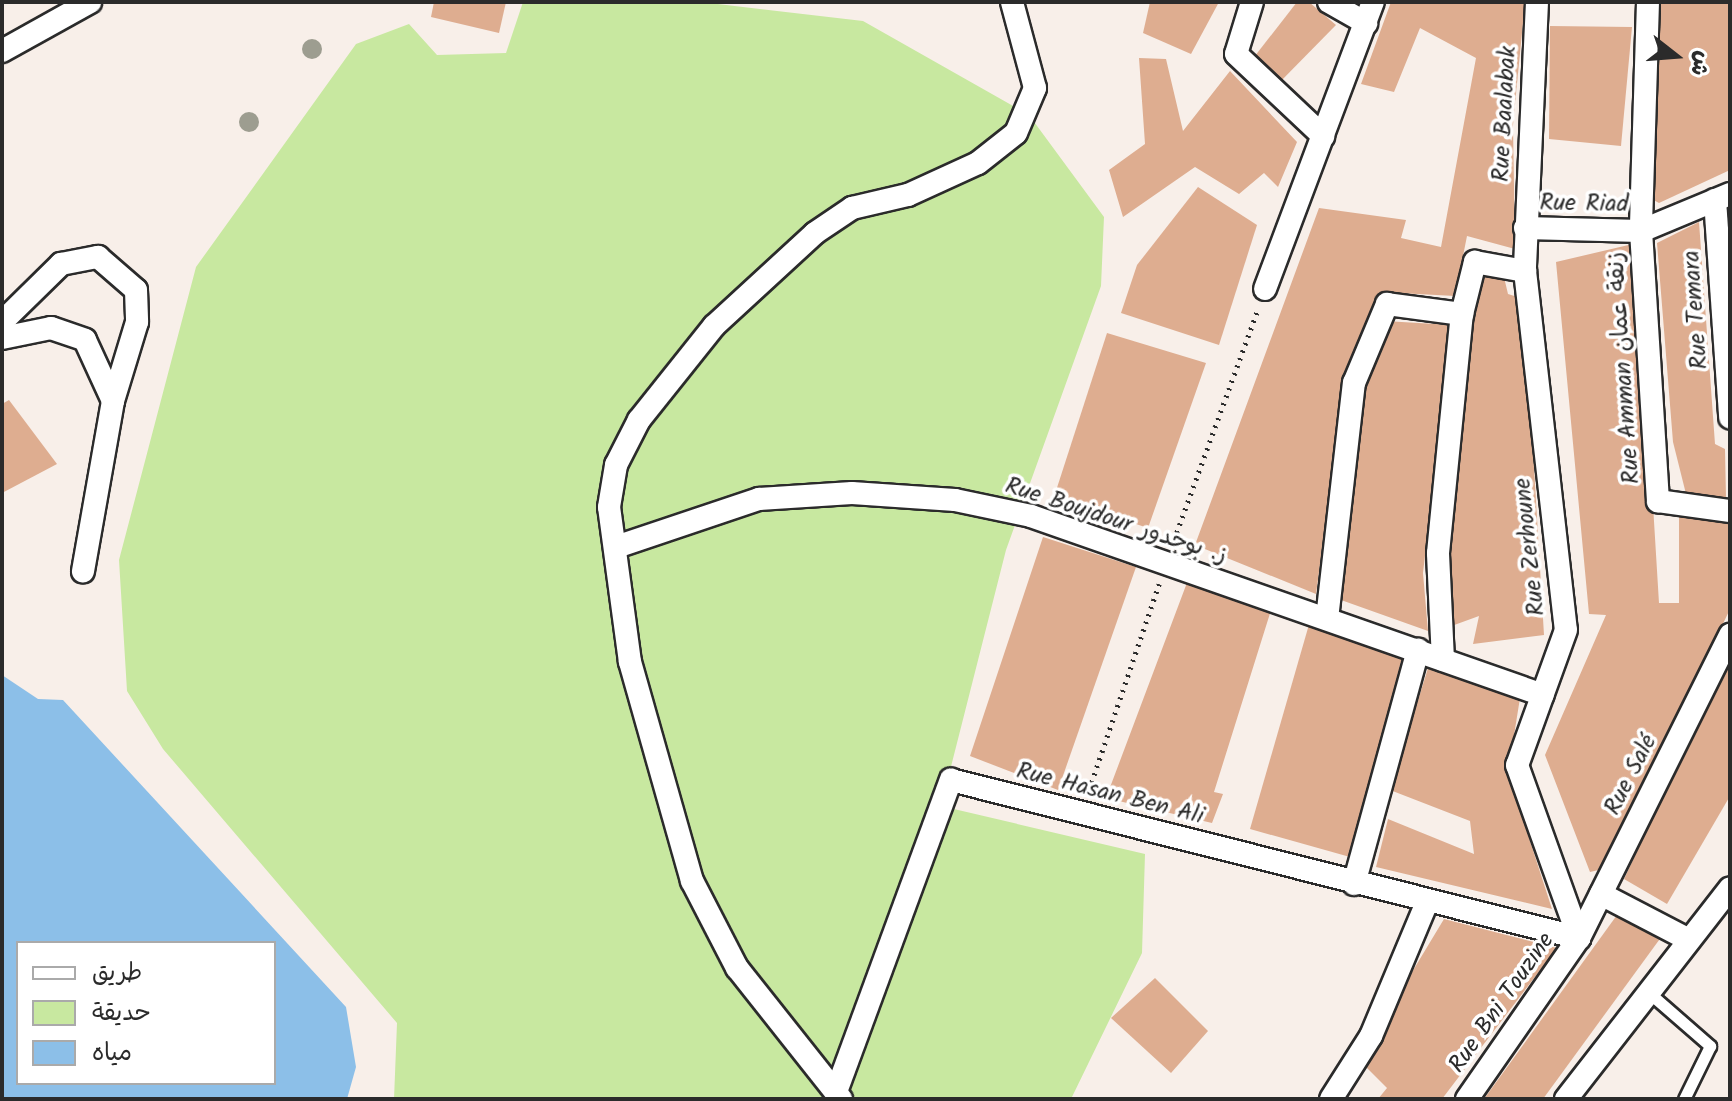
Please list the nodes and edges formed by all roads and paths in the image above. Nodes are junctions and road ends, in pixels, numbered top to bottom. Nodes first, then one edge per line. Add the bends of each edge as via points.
1 (90, 2) edge
2 (1012, 2) edge
3 (1252, 2) edge
4 (1329, 2) edge
5 (1537, 2) edge
6 (1648, 2) edge
7 (1370, 13) edge
8 (2, 51) edge
9 (1323, 136) junction
10 (1722, 197) edge
11 (1525, 228) junction
12 (1641, 231) junction
13 (1525, 271) junction
14 (1265, 289) dead end
15 (1462, 314) junction
16 (2, 322) edge
17 (2, 338) edge
18 (113, 401) junction
19 (1730, 417) edge
20 (1730, 511) edge
21 (616, 547) junction
22 (83, 571) dead end
23 (1327, 619) junction
24 (1730, 635) edge
25 (1418, 650) junction
26 (1443, 660) junction
27 (1543, 695) junction
28 (1354, 884) junction
29 (1730, 888) edge
30 (1601, 894) junction
31 (1427, 902) junction
32 (1579, 938) junction
33 (1685, 938) junction
34 (1647, 991) junction
35 (838, 1096) edge
36 (1331, 1099) edge
37 (1467, 1099) edge
38 (1566, 1099) edge
39 (1684, 1099) edge

1 - 8 street
2 - 21 street via 1035,88 1016,133 978,163 908,195 852,208 714,326 639,420 616,465 609,507
3 - 9 street via 1236,54
4 - 7 street
5 - 11 street, Rue Baalabak
6 - 12 street, Rue Amman زنقة عمان
7 - 9 street
9 - 14 street
10 - 12 street, Rue Riad
10 - 19 street, Rue Temara
11 - 12 street, Rue Riad
11 - 13 street, Rue Zerhoune
12 - 20 street, Rue Amman زنقة عمان via 1658,501
13 - 15 street via 1475,262
13 - 27 street, Rue Zerhoune via 1566,630
15 - 23 street via 1387,304 1354,383
15 - 26 street via 1438,553
16 - 18 street via 61,264 98,257 136,290 132,348
17 - 18 street via 51,328 85,340
18 - 22 street
21 - 23 street, Rue Boujdour ز. بوجدور via 759,499 852,493 955,500 1031,516
21 - 35 street via 630,662 692,881 737,968
23 - 25 street, Rue Boujdour ز. بوجدور
24 - 30 street, Rue Salé
25 - 26 street, Rue Boujdour ز. بوجدور
25 - 28 street
26 - 27 street, Rue Boujdour ز. بوجدور
27 - 32 street, Rue Zerhoune via 1517,765
28 - 31 street, Rue Hasan Ben Ali
28 - 35 street, Rue Hasan Ben Ali via 951,780
29 - 33 street
30 - 32 street, Rue Salé
30 - 33 street
31 - 32 street, Rue Hasan Ben Ali
31 - 36 street via 1371,1036
32 - 37 street, Rue Bni Touzine
33 - 34 street
34 - 38 street
34 - 39 lane via 1710,1046

